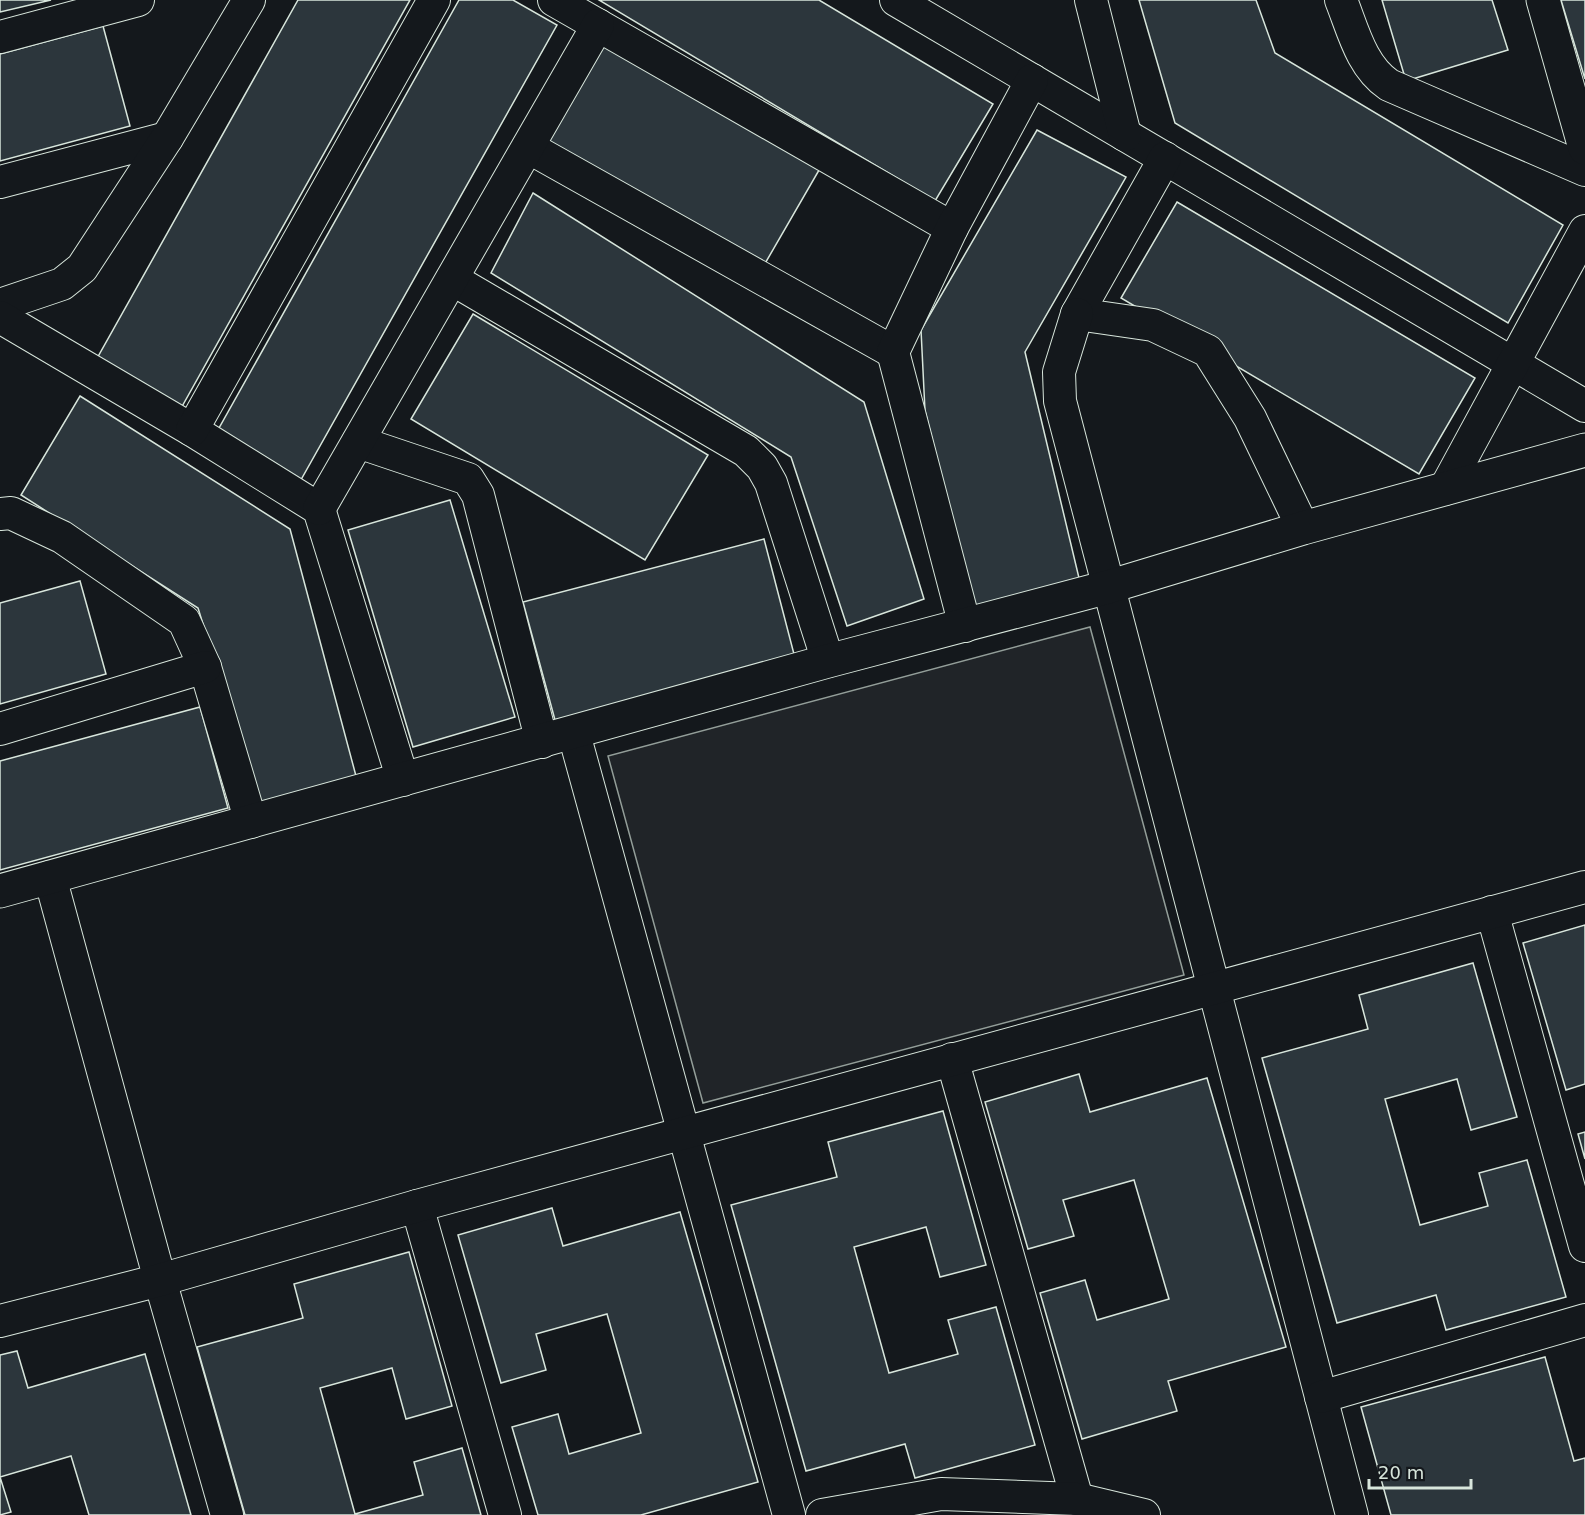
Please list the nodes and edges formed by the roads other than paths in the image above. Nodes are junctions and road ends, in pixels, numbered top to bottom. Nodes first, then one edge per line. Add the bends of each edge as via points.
1 (138, 0) edge
2 (249, 0) edge
3 (434, 0) edge
4 (554, 0) edge
5 (896, 0) edge
6 (1091, 0) edge
7 (1341, 0) edge
8 (1543, 0) edge
9 (598, 25) junction
10 (0, 37) edge
11 (1032, 80) junction
12 (1125, 135) junction
13 (167, 138) junction
14 (528, 147) junction
15 (1585, 148) edge
16 (1165, 158) junction
17 (1585, 170) edge
18 (0, 182) edge
19 (952, 228) junction
20 (1585, 231) edge
21 (452, 279) junction
22 (0, 305) edge
23 (1077, 314) junction
24 (0, 317) edge
25 (893, 352) junction
26 (1512, 364) junction
27 (1585, 406) edge
28 (192, 429) junction
29 (358, 442) junction
30 (1585, 450) edge
31 (1445, 489) junction
32 (320, 509) junction
33 (0, 514) edge
34 (1302, 528) junction
35 (1108, 587) junction
36 (965, 626) junction
37 (828, 661) junction
38 (205, 667) junction
39 (0, 729) edge
40 (574, 734) junction
41 (542, 742) junction
42 (403, 780) junction
43 (251, 822) junction
44 (50, 877) junction
45 (1585, 887) edge
46 (0, 891) edge
47 (1492, 912) junction
48 (1213, 988) junction
49 (952, 1059) junction
50 (684, 1133) junction
51 (417, 1206) junction
52 (1585, 1246) edge
53 (160, 1280) junction
54 (1585, 1320) edge
55 (0, 1321) edge
56 (1321, 1397) junction
57 (1077, 1499) junction
58 (227, 1515) edge
59 (505, 1515) edge
60 (789, 1515) edge
61 (822, 1515) edge
62 (1144, 1515) edge
63 (1352, 1515) edge

1 - 10 street
2 - 13 street
3 - 28 street
4 - 9 street
5 - 11 street
6 - 12 street
7 - 17 street via 1366,62 1377,77
8 - 15 street
9 - 14 street
9 - 19 street
11 - 12 street
11 - 19 street
12 - 16 street
13 - 18 street
13 - 22 street via 82,268 62,284
14 - 21 street
14 - 25 street
16 - 23 street
16 - 26 street
19 - 25 street
20 - 26 street
21 - 29 street
21 - 37 street via 746,451 762,467 771,483
23 - 34 street via 1153,325 1208,351 1250,418
23 - 35 street via 1059,372 1060,401
24 - 28 street
25 - 36 street
26 - 27 street
26 - 31 street
28 - 32 street
29 - 32 street
29 - 41 street via 468,479 478,495
30 - 31 street
31 - 34 street
32 - 42 street
33 - 38 street via 11,513 62,537 184,621
34 - 35 street
35 - 36 street
35 - 48 street
36 - 37 street
37 - 40 street
38 - 39 street
38 - 43 street
40 - 41 street
40 - 50 street
41 - 42 street
42 - 43 street
43 - 44 street
44 - 46 street
44 - 53 street
45 - 47 street
47 - 48 street
47 - 52 street
48 - 49 street
48 - 56 street
49 - 50 street
49 - 57 street
50 - 51 street
50 - 60 street
51 - 53 street
51 - 59 street
53 - 55 street
53 - 58 street
54 - 56 street
56 - 63 street
57 - 61 street via 940,1494
57 - 62 street

